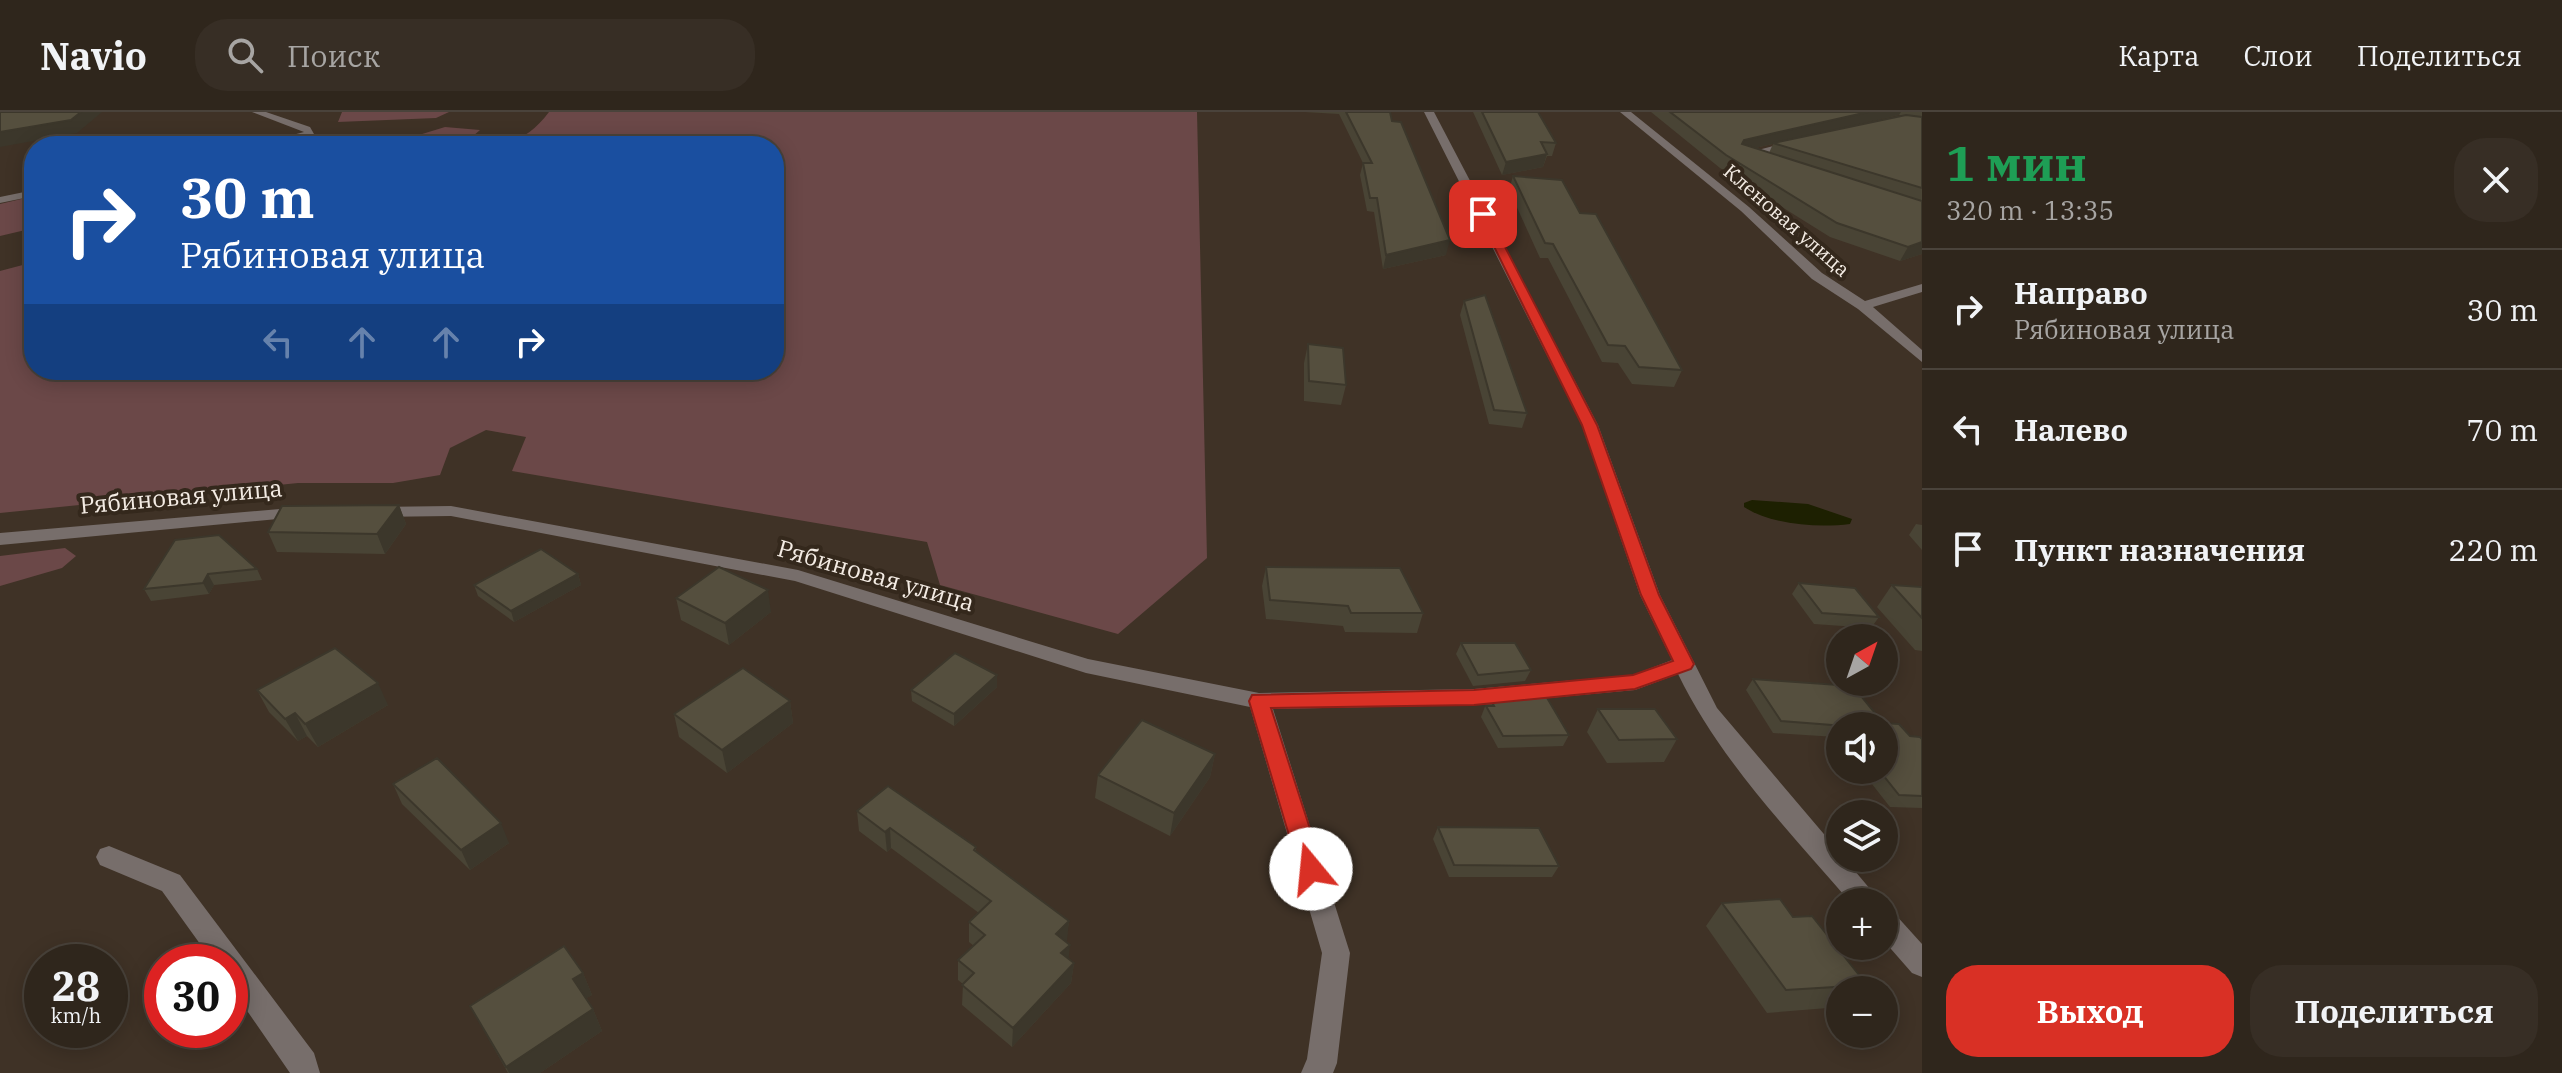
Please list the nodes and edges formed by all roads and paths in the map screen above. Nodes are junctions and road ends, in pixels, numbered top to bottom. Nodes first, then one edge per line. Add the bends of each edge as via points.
1 (257, 112) edge
2 (1429, 112) edge
3 (1625, 112) edge
4 (300, 136) edge
5 (1808, 140) edge
6 (1763, 162) edge
7 (24, 195) edge
8 (0, 200) edge
9 (1922, 288) edge
10 (1863, 306) junction
11 (1922, 358) edge
12 (326, 512) edge
13 (357, 512) edge
14 (0, 539) edge
15 (1684, 664) junction
16 (1259, 701) junction
17 (109, 857) dead end
18 (1855, 888) edge
19 (1898, 937) edge
20 (216, 944) edge
21 (1922, 964) edge
22 (248, 988) edge
23 (305, 1073) edge
24 (1316, 1073) edge

1 - 4 street via 307,129 309,134
2 - 15 street via 1590,425 1650,595
3 - 10 street, Кленовая улица via 1745,209 1817,276
5 - 6 street via 1744,155
7 - 8 street
9 - 10 street
10 - 11 street, Кленовая улица
12 - 14 street, Рябиновая улица
13 - 16 street, Рябиновая улица via 451,511 798,576 1086,666
15 - 16 street, Рябиновая улица via 1635,682 1474,697
15 - 18 street via 1708,712
16 - 24 street via 1336,953 1322,1063
17 - 20 street via 171,883
19 - 21 street
22 - 23 street

